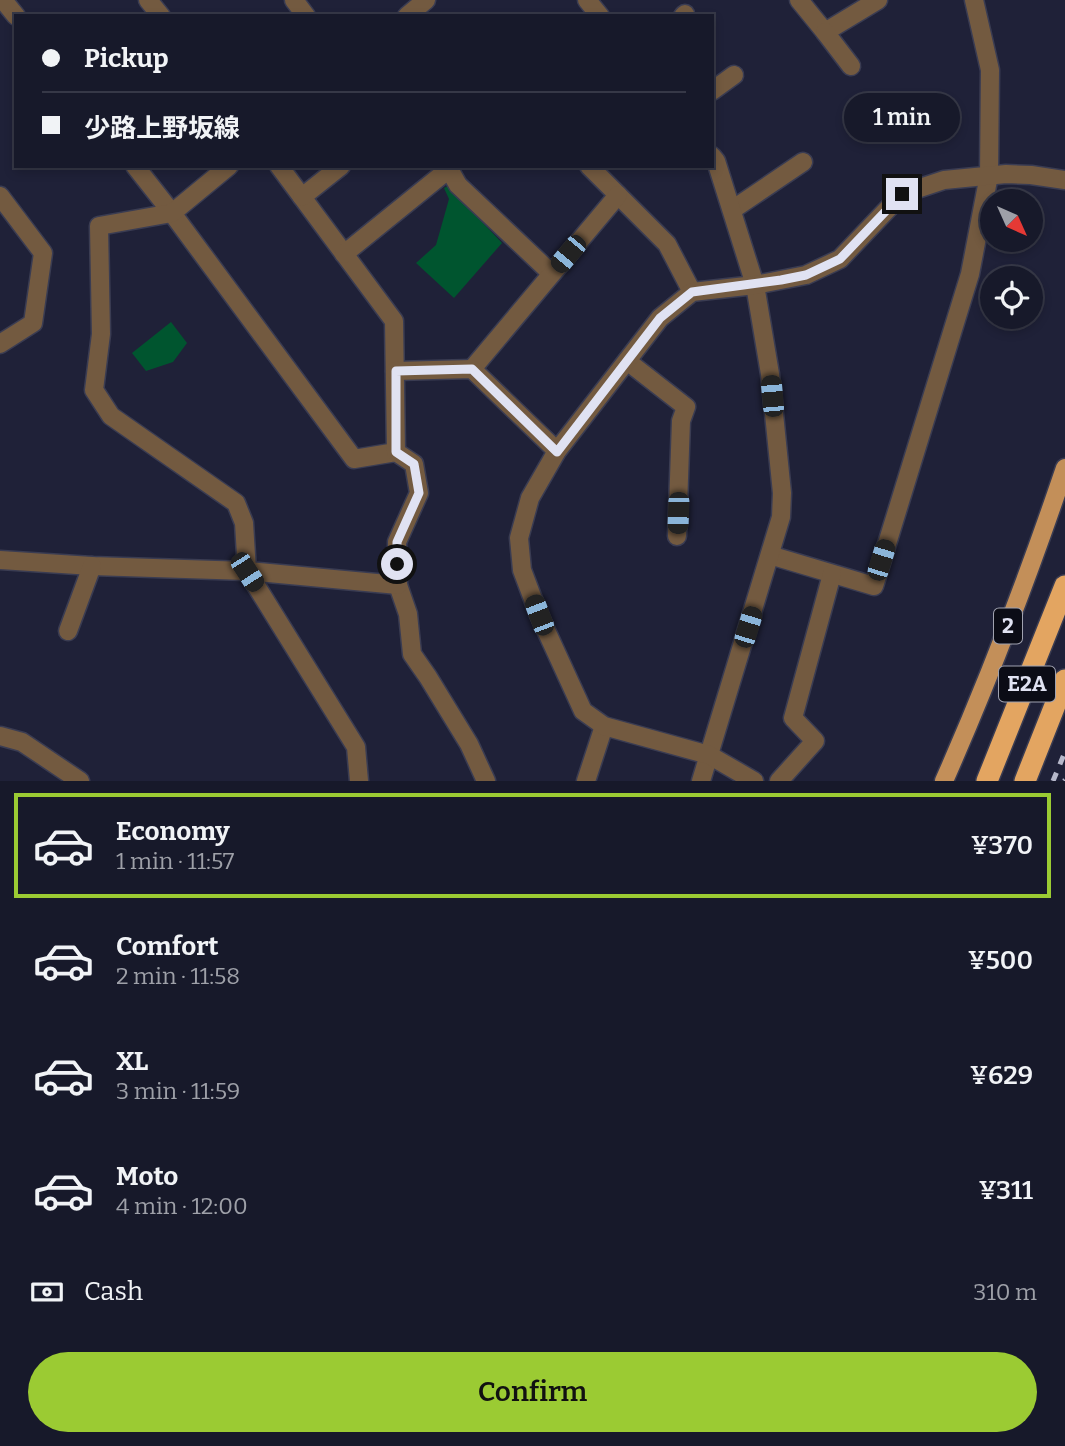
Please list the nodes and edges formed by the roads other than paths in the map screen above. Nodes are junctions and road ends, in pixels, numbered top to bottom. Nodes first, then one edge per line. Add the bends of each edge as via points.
1 (3, 0) edge
2 (426, 0) edge
3 (587, 0) edge
4 (799, 0) edge
5 (878, 0) edge
6 (974, 0) edge
7 (14, 14) edge
8 (409, 14) edge
9 (598, 14) edge
10 (825, 32) junction
11 (851, 66) dead end
12 (734, 75) dead end
13 (714, 90) edge
14 (714, 158) edge
15 (803, 162) dead end
16 (137, 168) edge
17 (227, 168) edge
18 (280, 168) edge
19 (338, 168) edge
20 (450, 168) edge
21 (591, 168) edge
22 (989, 176) junction
23 (1065, 180) edge
24 (618, 195) junction
25 (0, 196) edge
26 (302, 197) junction
27 (732, 210) junction
28 (172, 213) junction
29 (344, 254) junction
30 (551, 274) junction
31 (755, 285) junction
32 (692, 292) junction
33 (0, 344) edge
34 (627, 361) junction
35 (472, 369) junction
36 (396, 371) junction
37 (396, 452) junction
38 (557, 452) junction
39 (1065, 468) edge
40 (677, 536) dead end
41 (770, 555) junction
42 (0, 560) edge
43 (92, 566) junction
44 (247, 572) junction
45 (832, 574) junction
46 (398, 584) junction
47 (1065, 586) edge
48 (68, 631) dead end
49 (1065, 680) edge
50 (604, 726) junction
51 (0, 736) edge
52 (709, 755) junction
53 (80, 781) edge
54 (359, 781) edge
55 (486, 781) edge
56 (586, 781) edge
57 (701, 781) edge
58 (754, 781) edge
59 (779, 781) edge
60 (944, 781) edge
61 (987, 781) edge
62 (1025, 781) edge

1 - 7 street
2 - 8 street
3 - 9 street
4 - 10 street
5 - 10 street
6 - 22 street via 990,70
10 - 11 street
12 - 13 street
14 - 27 street
15 - 27 street
16 - 28 street
17 - 28 street
18 - 26 street
19 - 26 street
20 - 29 street
20 - 30 street via 458,185
21 - 24 street
22 - 23 street
22 - 31 street via 944,180 902,194 840,259 806,275
22 - 45 street via 970,274 874,586
24 - 30 street
24 - 32 street via 667,244
25 - 33 street via 43,253 33,323
26 - 29 street
27 - 31 street
28 - 37 street via 354,459
28 - 44 street via 99,226 101,334 94,390 111,416 236,503 244,523
29 - 36 street via 394,321
30 - 35 street
31 - 32 street
31 - 41 street via 782,493 781,517
32 - 34 street via 660,318
34 - 38 street
34 - 40 street via 686,407 681,421
35 - 36 street
35 - 38 street
36 - 37 street
37 - 46 street via 414,464 419,493 397,542
38 - 50 street via 530,498 519,538 522,570 583,711
39 - 60 main road, 2
41 - 45 street
41 - 52 street
42 - 43 street
43 - 44 street
43 - 48 street
44 - 46 street
44 - 54 street via 356,747
45 - 59 street via 793,718 815,741
46 - 55 street via 408,614 412,654 469,744
47 - 61 highway, E2A
49 - 62 highway, E2A
50 - 52 street
50 - 56 street
51 - 53 street via 22,742
52 - 57 street
52 - 58 street

